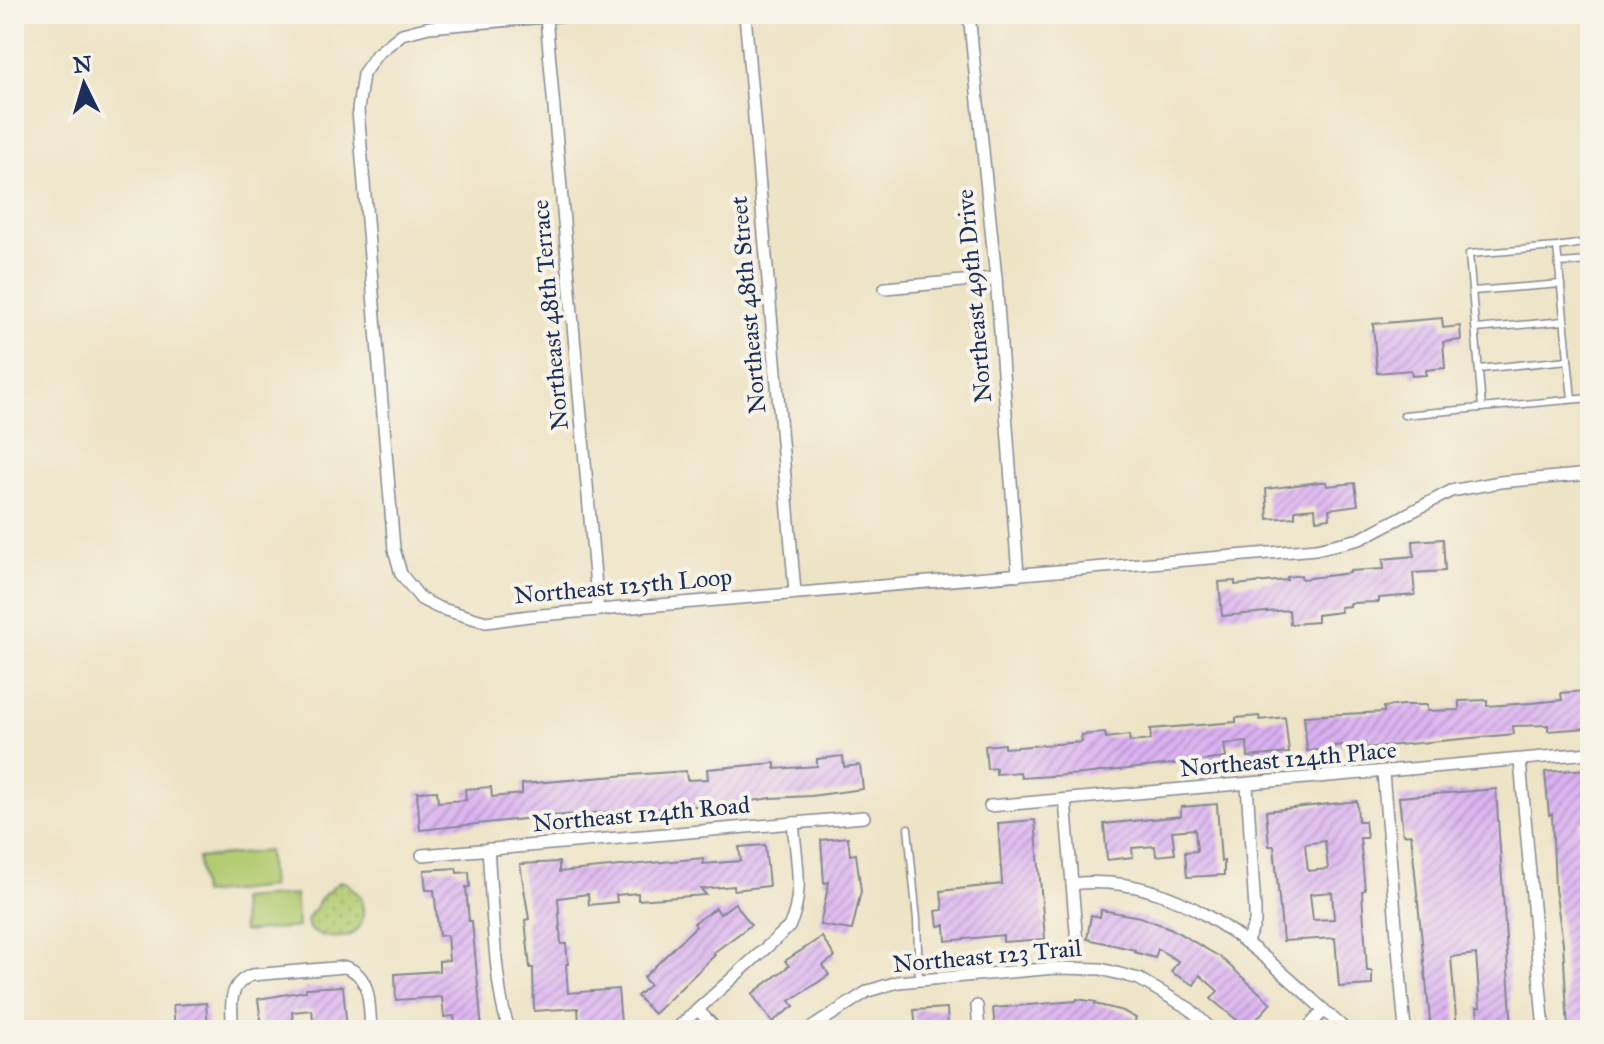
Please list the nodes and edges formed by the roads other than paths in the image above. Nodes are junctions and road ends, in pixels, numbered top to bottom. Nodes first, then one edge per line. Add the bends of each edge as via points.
1 (582, 14) edge
2 (745, 14) edge
3 (969, 14) edge
4 (546, 17) junction
5 (1590, 242) edge
6 (1557, 247) junction
7 (1590, 261) edge
8 (1559, 263) junction
9 (996, 278) junction
10 (1561, 284) junction
11 (885, 288) dead end
12 (1473, 291) junction
13 (1564, 321) junction
14 (1476, 329) junction
15 (1568, 360) junction
16 (1479, 369) junction
17 (1590, 398) edge
18 (1572, 399) junction
19 (1482, 408) junction
20 (1404, 415) dead end
21 (1590, 474) edge
22 (1018, 575) junction
23 (795, 592) junction
24 (598, 610) junction
25 (1590, 753) edge
26 (1520, 761) junction
27 (1383, 773) junction
28 (1247, 785) junction
29 (1065, 800) junction
30 (990, 806) dead end
31 (864, 817) dead end
32 (793, 823) junction
33 (908, 828) dead end
34 (488, 849) junction
35 (422, 855) dead end
36 (1072, 884) junction
37 (1247, 941) junction
38 (1077, 943) dead end
39 (919, 980) junction
40 (977, 1006) dead end
41 (698, 1010) junction
42 (1324, 1010) junction
43 (233, 1030) edge
44 (371, 1030) edge
45 (511, 1030) edge
46 (675, 1030) edge
47 (717, 1030) edge
48 (808, 1030) edge
49 (979, 1030) edge
50 (1212, 1030) edge
51 (1306, 1030) edge
52 (1346, 1030) edge
53 (1405, 1030) edge
54 (1544, 1030) edge

1 - 4 street, Northeast 125th Loop
2 - 23 street, Northeast 48th Street
3 - 9 street, Northeast 49th Drive
4 - 24 street, Northeast 48th Terrace
4 - 24 street, Northeast 125th Loop via 402,34 363,74 358,110 393,533 401,574 421,599 439,608 486,622
5 - 6 lane
6 - 8 lane
6 - 12 lane via 1469,254
7 - 8 lane
8 - 10 lane
9 - 11 street
9 - 22 street, Northeast 49th Drive
10 - 12 lane
10 - 13 lane
12 - 14 lane
13 - 14 lane
13 - 15 lane
14 - 16 lane
15 - 16 lane
15 - 18 lane
16 - 19 lane
17 - 18 lane
18 - 19 lane
19 - 20 lane
21 - 22 street, Northeast 125th Loop via 1451,491 1384,528 1336,545
22 - 23 street, Northeast 125th Loop
23 - 24 street, Northeast 125th Loop
25 - 26 street, Northeast 124th Place
26 - 27 street, Northeast 124th Place
26 - 54 street
27 - 28 street, Northeast 124th Place
27 - 53 street
28 - 29 street, Northeast 124th Place
28 - 37 street via 1255,923
29 - 30 street, Northeast 124th Place
29 - 36 street
31 - 32 street, Northeast 124th Road
32 - 34 street, Northeast 124th Road
32 - 41 street via 799,895 789,927
33 - 39 lane
34 - 35 street, Northeast 124th Road
34 - 45 street via 500,996
36 - 37 street via 1103,882 1161,895 1202,911
36 - 38 street
37 - 42 street
39 - 48 street, Northeast 123 Trail via 868,991
39 - 50 street, Northeast 123 Trail via 1101,969 1139,979 1190,1009
40 - 49 street
41 - 46 street
41 - 47 street
42 - 51 street
42 - 52 street
43 - 44 street via 233,990 241,979 345,967 356,970 367,986

